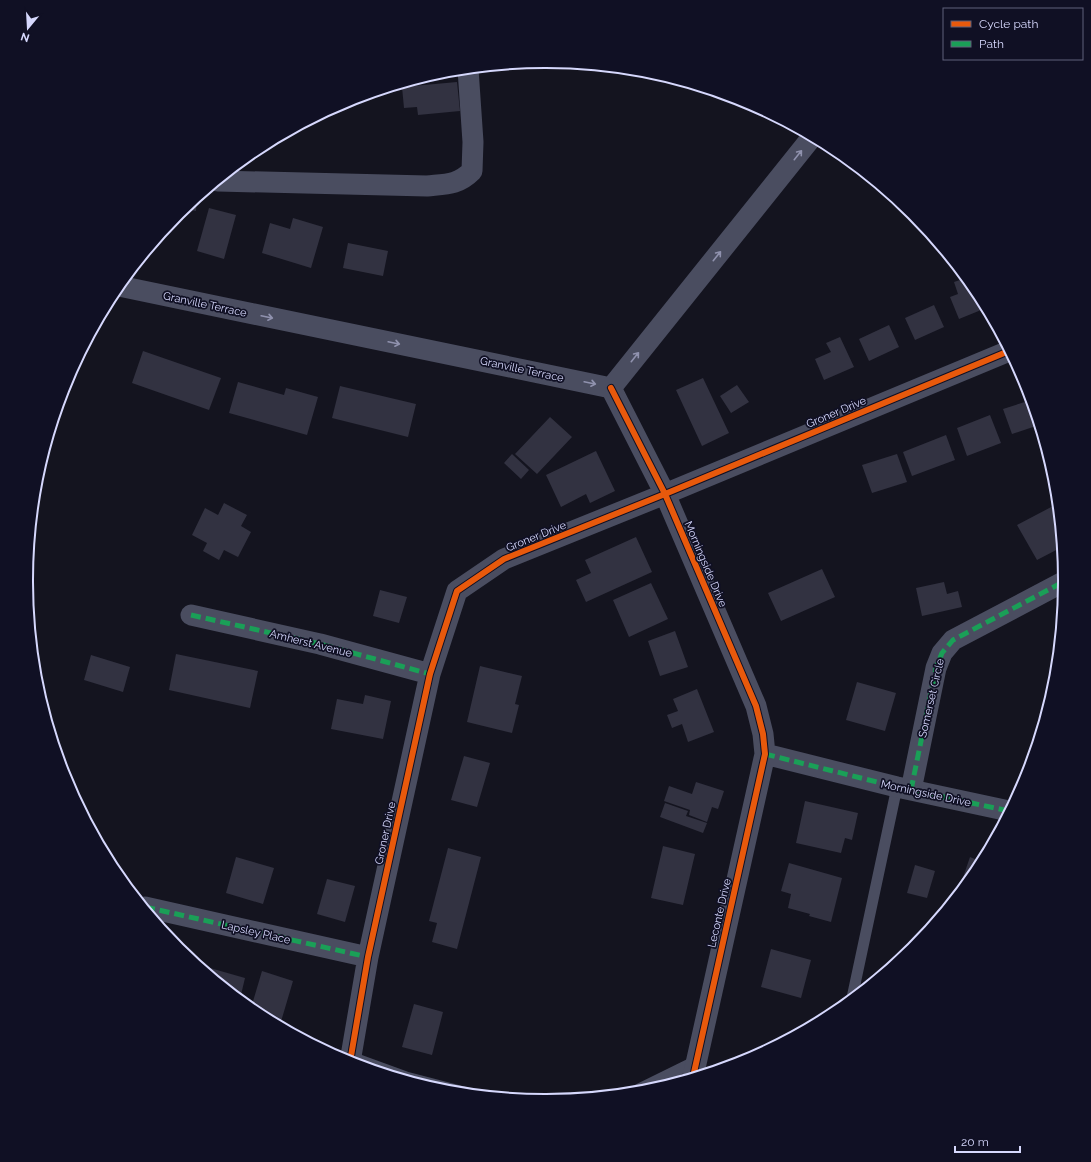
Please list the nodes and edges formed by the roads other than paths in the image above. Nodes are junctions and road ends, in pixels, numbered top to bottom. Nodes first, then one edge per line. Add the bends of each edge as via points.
1 (468, 75) edge
2 (809, 141) edge
3 (226, 181) edge
4 (125, 287) edge
5 (1004, 353) edge
6 (611, 388) junction
7 (665, 494) junction
8 (1058, 586) edge
9 (191, 615) dead end
10 (430, 674) junction
11 (765, 754) junction
12 (904, 788) junction
13 (1004, 809) edge
14 (152, 910) edge
15 (368, 957) junction
16 (854, 990) edge
17 (352, 1055) edge
18 (694, 1069) edge
19 (671, 1078) edge

1 - 3 street via 474,142 472,171 459,182 428,186
6 -> 2 street
4 -> 6 street, Granville Terrace
5 - 7 street, Groner Drive
6 - 7 street, Morningside Drive
7 - 10 street, Groner Drive via 504,559 457,591
7 - 11 street, Morningside Drive via 756,706
8 - 12 street, Somerset Circle via 953,640 942,653
9 - 10 street, Amherst Avenue via 320,644
10 - 15 street, Groner Drive
11 - 12 street, Morningside Drive
11 - 18 street, Leconte Drive
12 - 13 street, Morningside Drive
12 - 16 lane
14 - 15 street, Lapsley Place
15 - 17 street, Groner Drive
18 - 19 lane

